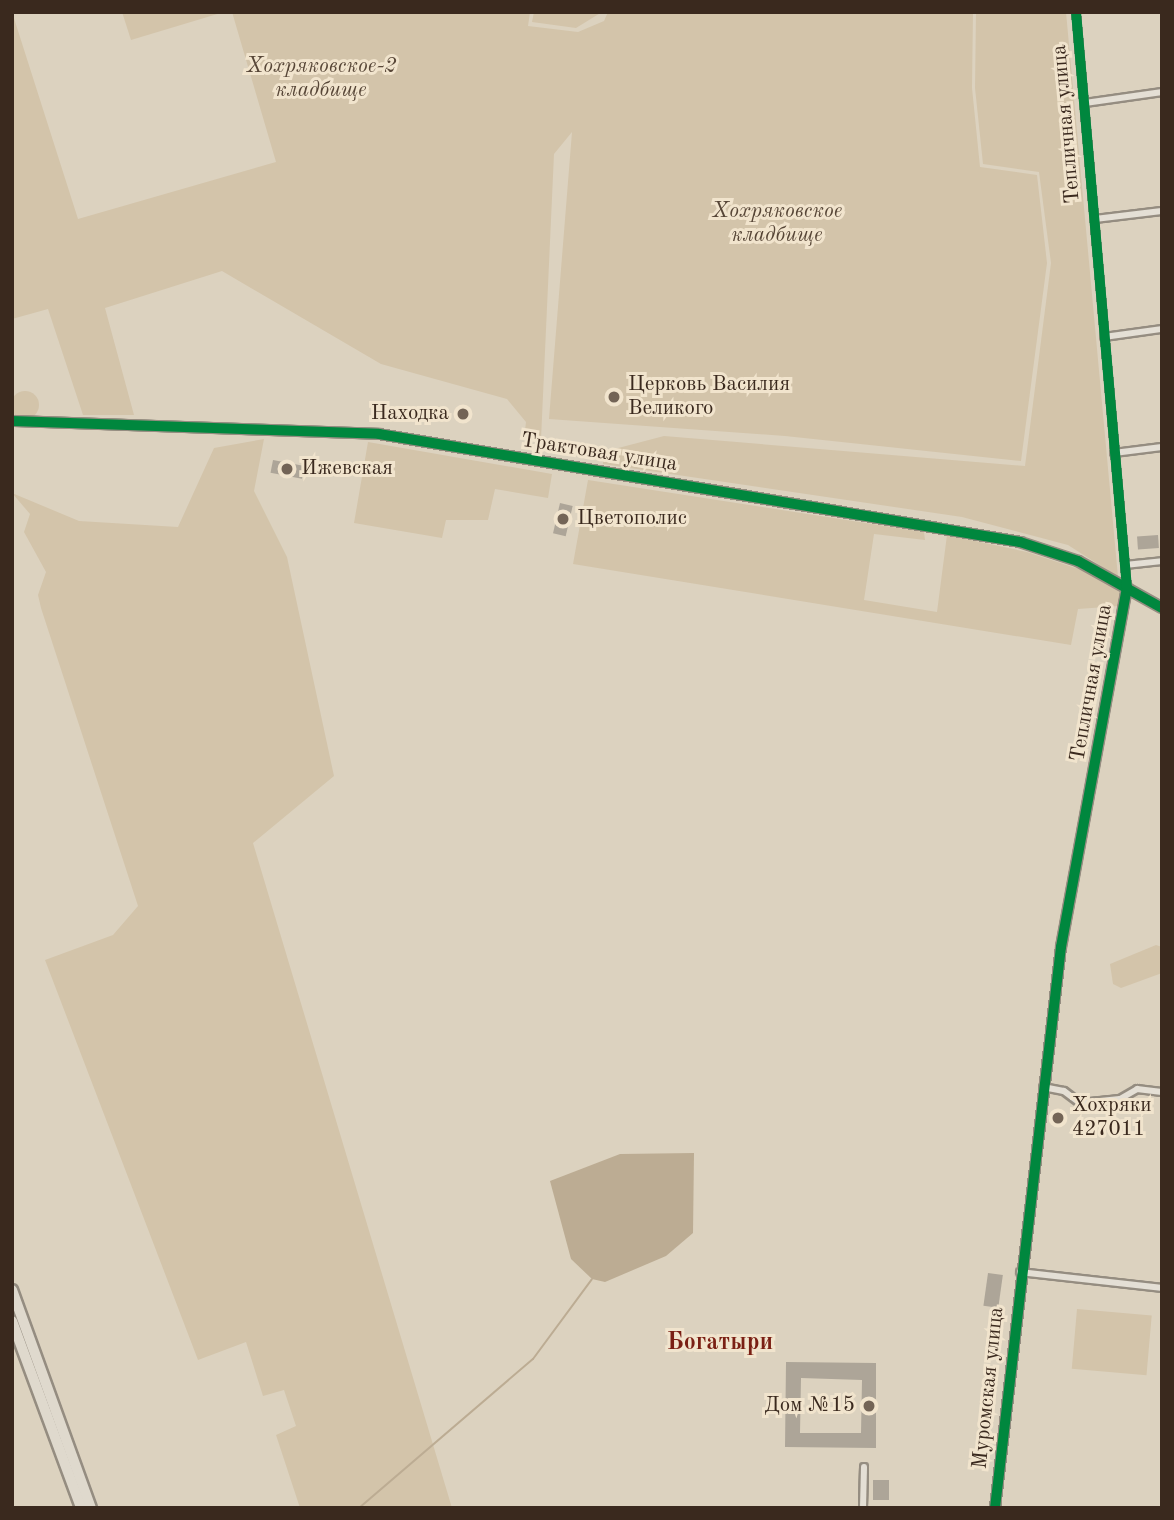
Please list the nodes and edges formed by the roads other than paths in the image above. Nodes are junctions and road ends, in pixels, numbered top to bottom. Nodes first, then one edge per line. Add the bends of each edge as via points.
1 (1076, 12) edge
2 (1162, 92) edge
3 (1085, 103) junction
4 (1162, 211) edge
5 (1095, 219) junction
6 (1162, 329) edge
7 (1104, 337) junction
8 (12, 421) edge
9 (1162, 447) edge
10 (1114, 453) junction
11 (1162, 561) edge
12 (1125, 565) junction
13 (1128, 588) junction
14 (1162, 608) edge
15 (1043, 1087) junction
16 (1162, 1092) edge
17 (1020, 1272) junction
18 (1162, 1288) edge
19 (12, 1290) edge
20 (12, 1321) edge
21 (17, 1347) edge
22 (864, 1467) dead end
23 (80, 1508) edge
24 (91, 1508) edge
25 (863, 1508) edge
26 (995, 1508) edge

1 - 3 street, Тепличная улица
2 - 3 street
3 - 5 street, Тепличная улица
4 - 5 street
5 - 7 street, Тепличная улица
6 - 7 street
7 - 10 street, Тепличная улица
8 - 13 street, Трактовая улица via 379,434 985,534 1078,561
9 - 10 street
10 - 12 street, Тепличная улица
11 - 12 street
12 - 13 street, Тепличная улица
13 - 14 street, Трактовая улица
13 - 15 street, Тепличная улица via 1088,819 1072,877
15 - 16 street via 1064,1091 1080,1103 1120,1099 1137,1089
15 - 17 street, Тепличная улица
17 - 18 street
17 - 26 street, Муромская улица
19 - 24 main road
20 - 21 main road
21 - 23 main road
22 - 25 street

